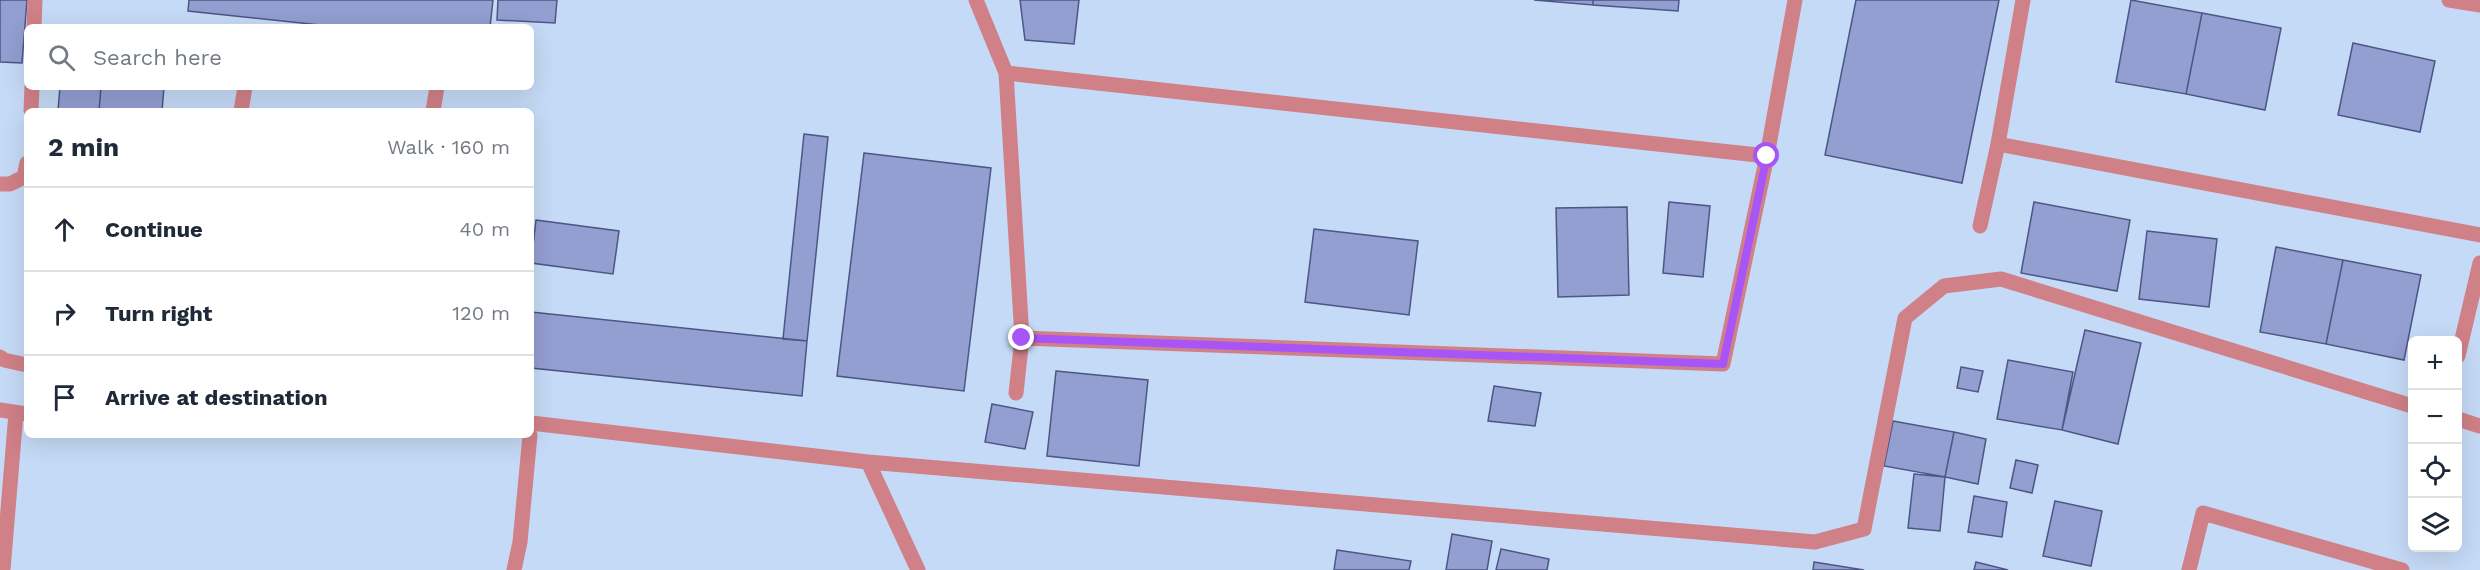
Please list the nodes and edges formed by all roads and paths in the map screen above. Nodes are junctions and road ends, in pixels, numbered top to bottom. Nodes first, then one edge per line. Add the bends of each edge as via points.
1 (35, 0) edge
2 (976, 0) edge
3 (1796, 0) edge
4 (2023, 0) edge
5 (2449, 0) edge
6 (2480, 5) edge
7 (34, 24) edge
8 (1006, 73) junction
9 (32, 90) edge
10 (244, 90) edge
11 (436, 90) edge
12 (31, 108) edge
13 (242, 108) edge
14 (434, 108) edge
15 (1998, 144) junction
16 (1767, 156) junction
17 (24, 177) edge
18 (0, 184) edge
19 (1980, 226) dead end
20 (2480, 235) edge
21 (2480, 263) edge
22 (2477, 292) edge
23 (1022, 338) junction
24 (2462, 343) edge
25 (0, 357) edge
26 (24, 364) edge
27 (1016, 393) dead end
28 (2408, 404) edge
29 (0, 411) edge
30 (22, 413) edge
31 (2462, 421) edge
32 (534, 423) edge
33 (2480, 426) edge
34 (530, 438) edge
35 (868, 462) junction
36 (3, 570) edge
37 (514, 570) edge
38 (918, 570) edge
39 (2189, 570) edge
40 (2402, 570) edge

1 - 7 street
2 - 8 street
3 - 16 street
4 - 15 street
5 - 6 street
8 - 16 street
8 - 23 street
9 - 12 street
10 - 13 street
11 - 14 street
15 - 19 street
15 - 20 street
16 - 23 street via 1723,364
17 - 18 street
21 - 22 street
22 - 24 street
23 - 27 street
25 - 26 street
28 - 35 street via 2001,279 1944,286 1905,318 1864,529 1815,542
29 - 30 street
30 - 36 street
31 - 33 street
32 - 35 street
34 - 37 street
35 - 38 street
39 - 40 street via 2203,513

